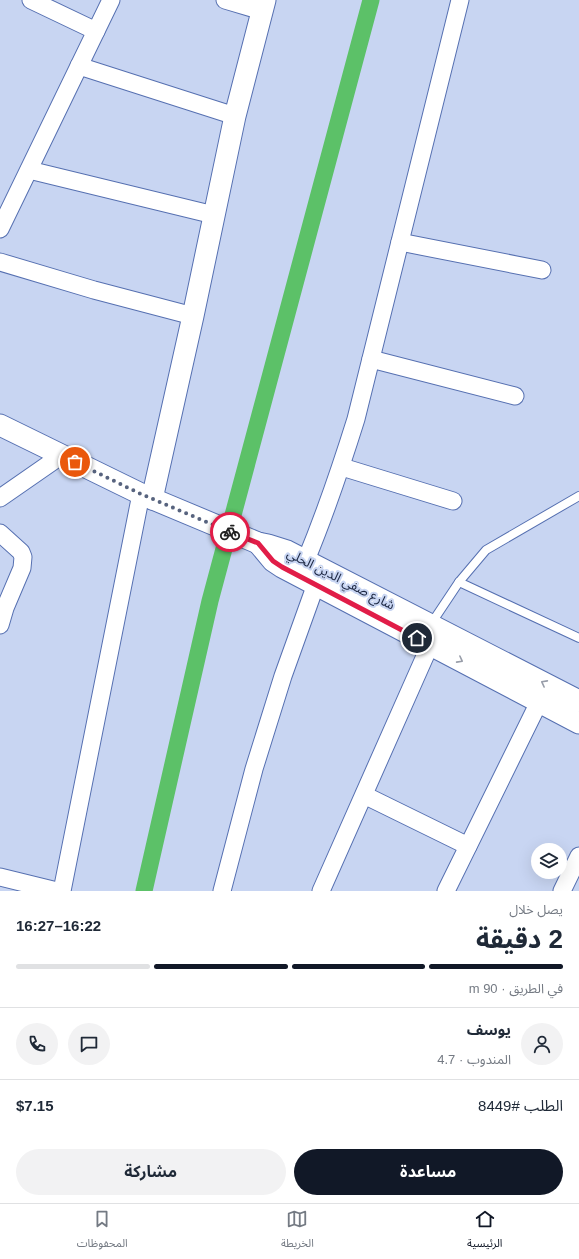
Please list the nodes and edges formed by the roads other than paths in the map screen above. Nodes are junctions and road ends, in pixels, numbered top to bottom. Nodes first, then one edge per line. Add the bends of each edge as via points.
1 (30, 0) edge
2 (111, 0) edge
3 (226, 0) edge
4 (460, 0) edge
5 (264, 5) edge
6 (96, 31) junction
7 (79, 66) junction
8 (234, 116) junction
9 (29, 170) junction
10 (214, 215) junction
11 (0, 229) edge
12 (400, 242) junction
13 (0, 262) edge
14 (542, 270) dead end
15 (192, 316) junction
16 (371, 359) junction
17 (515, 396) dead end
18 (0, 425) edge
19 (62, 455) junction
20 (342, 467) junction
21 (579, 496) edge
22 (146, 497) junction
23 (0, 498) edge
24 (453, 501) dead end
25 (0, 533) edge
26 (249, 540) junction
27 (306, 560) junction
28 (459, 582) junction
29 (316, 584) junction
30 (2, 610) edge
31 (0, 625) edge
32 (430, 634) junction
33 (579, 638) edge
34 (579, 701) edge
35 (539, 702) junction
36 (579, 723) edge
37 (364, 794) junction
38 (468, 846) junction
39 (579, 856) edge
40 (0, 877) edge
41 (57, 891) edge
42 (62, 891) edge
43 (222, 891) edge
44 (321, 891) edge
45 (446, 891) edge
46 (562, 891) edge

1 - 6 street
2 - 6 street
3 - 5 street
4 - 12 street
5 - 8 street
6 - 7 street
7 - 8 street
7 - 9 street
8 - 10 street
9 - 10 street
9 - 11 street
10 - 15 street
12 - 14 street
12 - 16 street
13 - 15 street
15 - 22 street
16 - 17 street
16 - 20 street
18 - 19 street
19 - 22 street
19 - 23 street
20 - 24 street
20 - 27 street
21 - 28 lane via 486,550
22 - 26 street
22 - 42 street
25 - 30 street via 21,552 23,557 22,568
26 - 27 street, شارع صفي الدين الحلي via 282,549
26 - 29 street, شارع صفي الدين الحلي via 282,567
27 - 32 street, شارع صفي الدين الحلي
28 - 32 lane
28 - 33 lane
29 - 32 street, شارع صفي الدين الحلي
29 - 43 street via 283,676 254,769
30 - 31 street
34 -> 32 street, شارع صفي الدين الحلي
32 -> 35 street, شارع صفي الدين الحلي
32 - 37 street
35 - 36 street, شارع صفي الدين الحلي
35 - 38 street
37 - 38 street
37 - 44 street
38 - 45 street
39 - 46 street
40 - 41 street

